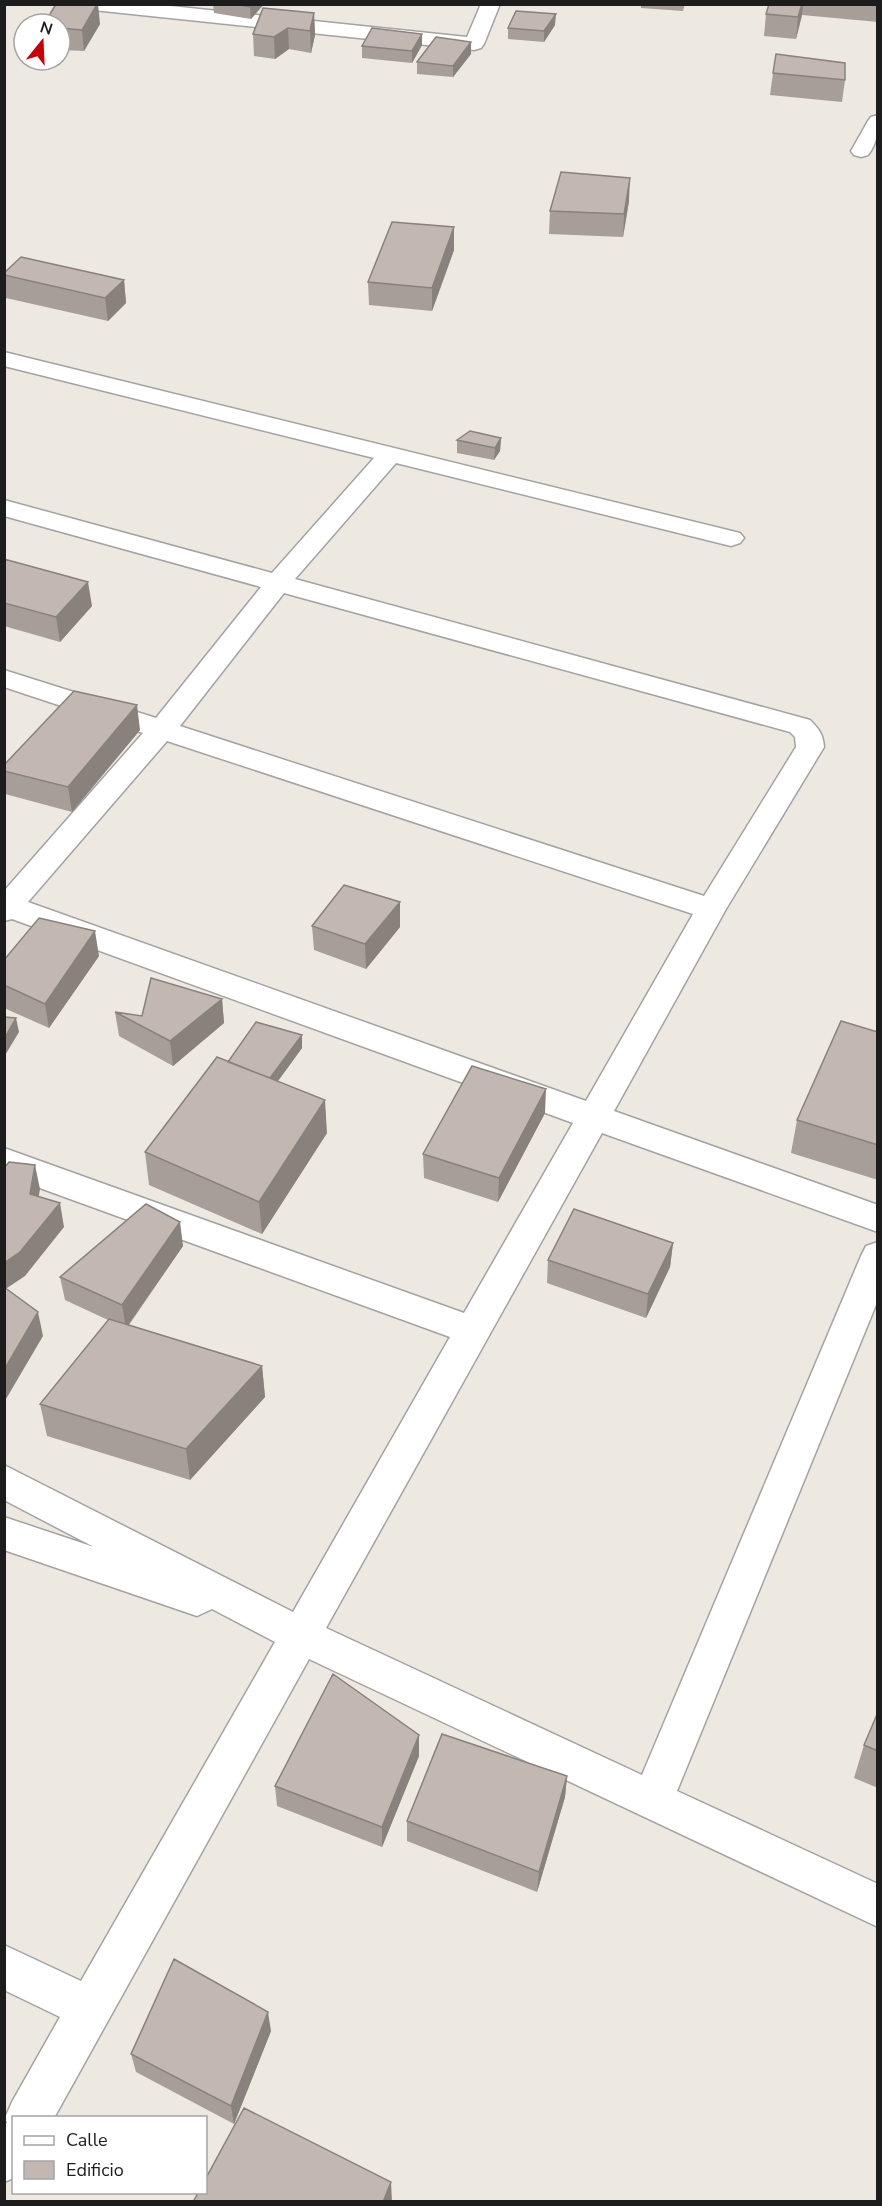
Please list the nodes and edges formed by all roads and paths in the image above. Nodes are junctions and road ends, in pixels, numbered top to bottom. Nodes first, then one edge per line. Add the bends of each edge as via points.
1 (93, 4) edge
2 (491, 4) edge
3 (878, 122) edge
4 (861, 151) dead end
5 (4, 359) edge
6 (391, 454) junction
7 (4, 508) edge
8 (731, 538) dead end
9 (278, 583) junction
10 (4, 678) edge
11 (162, 729) junction
12 (6, 907) edge
13 (711, 909) junction
14 (594, 1117) junction
15 (4, 1161) edge
16 (878, 1219) edge
17 (878, 1256) edge
18 (473, 1331) junction
19 (4, 1481) edge
20 (4, 1533) edge
21 (300, 1635) junction
22 (652, 1801) junction
23 (878, 1906) edge
24 (4, 1967) edge
25 (89, 2008) junction
26 (29, 2116) edge
27 (12, 2146) edge
28 (4, 2159) edge

1 - 2 street via 474,44
3 - 4 street
5 - 6 street
6 - 8 street
6 - 9 street
7 - 9 street
9 - 11 street
9 - 13 street via 800,726 809,735 810,747
10 - 11 street
11 - 12 street
11 - 13 street
12 - 14 street
13 - 14 street
14 - 16 street
14 - 18 street
15 - 18 street
17 - 22 street
18 - 21 street
19 - 21 street
20 - 21 street
21 - 22 street
21 - 25 street
22 - 23 street
24 - 25 street
25 - 26 street
27 - 28 street

